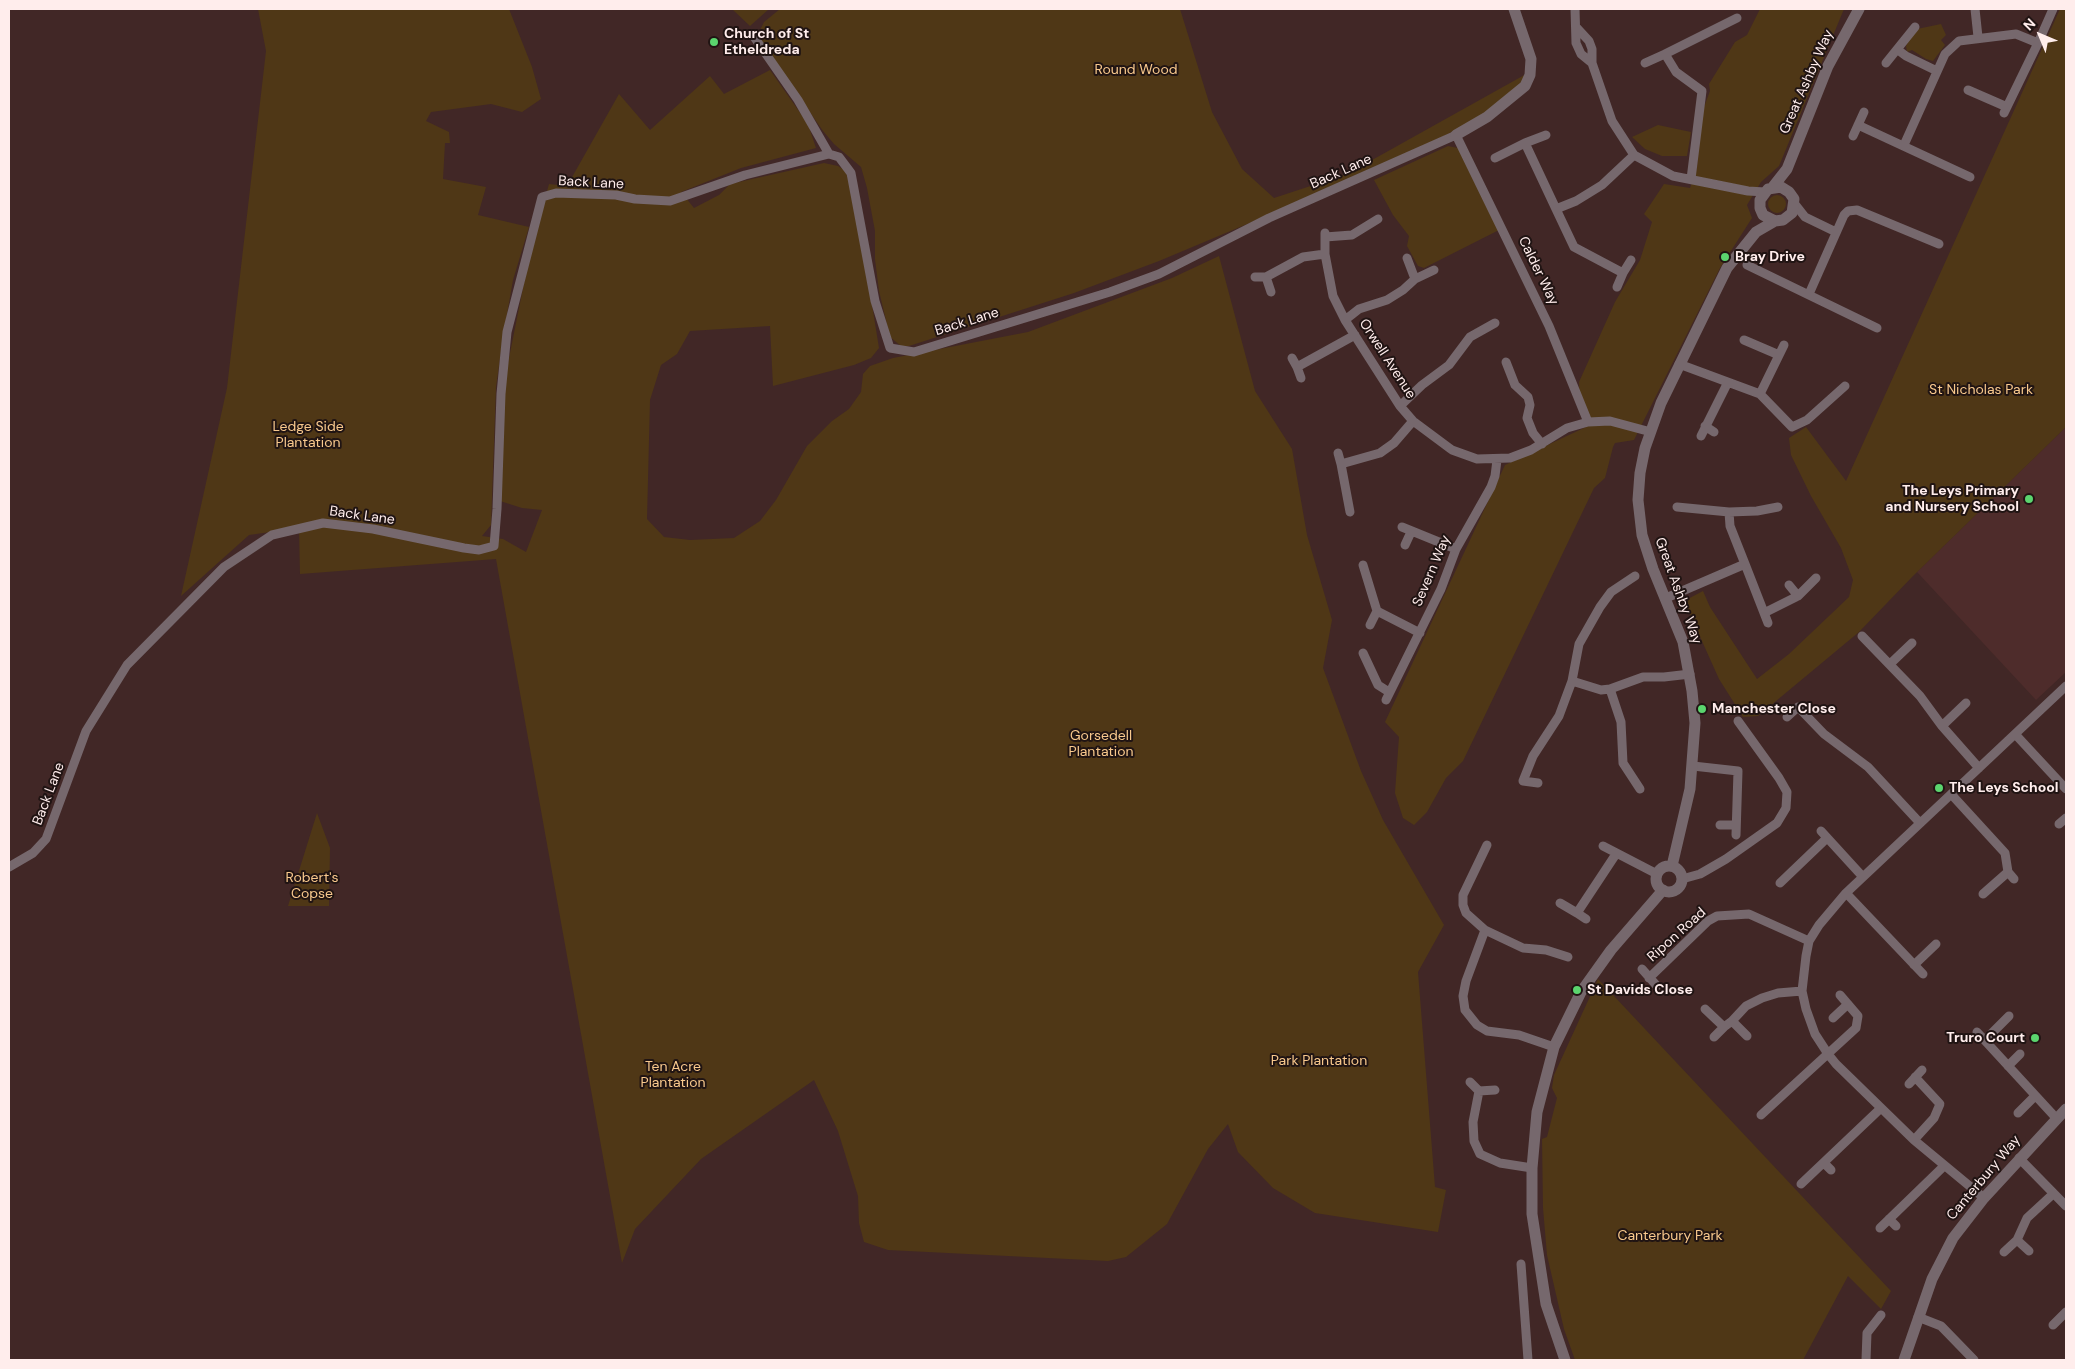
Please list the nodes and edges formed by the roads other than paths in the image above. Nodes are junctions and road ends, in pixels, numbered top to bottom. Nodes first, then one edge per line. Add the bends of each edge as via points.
1 (1514, 9) edge
2 (1575, 9) edge
3 (1860, 9) edge
4 (1974, 9) edge
5 (2053, 9) edge
6 (1737, 18) dead end
7 (1915, 27) dead end
8 (752, 34) dead end
9 (1978, 37) junction
10 (2038, 43) junction
11 (1898, 50) junction
12 (1665, 54) junction
13 (1645, 63) dead end
14 (1886, 63) dead end
15 (1937, 71) junction
16 (1968, 90) dead end
17 (1864, 112) dead end
18 (1858, 125) junction
19 (1456, 135) junction
20 (1546, 135) dead end
21 (1853, 136) dead end
22 (1525, 143) junction
23 (1904, 145) junction
24 (829, 154) junction
25 (1634, 155) junction
26 (1494, 158) dead end
27 (1787, 169) junction
28 (1970, 178) dead end
29 (1691, 179) junction
30 (1768, 190) junction
31 (1748, 191) junction
32 (1792, 197) junction
33 (1556, 209) junction
34 (1762, 209) junction
35 (1790, 215) junction
36 (1805, 217) junction
37 (1378, 219) dead end
38 (1775, 221) junction
39 (1756, 232) junction
40 (1836, 232) junction
41 (1939, 244) dead end
42 (1324, 254) junction
43 (1407, 258) dead end
44 (1631, 260) dead end
45 (1747, 266) dead end
46 (1434, 270) dead end
47 (1623, 274) junction
48 (1255, 277) dead end
49 (1266, 277) junction
50 (1415, 279) junction
51 (1617, 287) dead end
52 (1270, 292) dead end
53 (1809, 294) junction
54 (1345, 320) junction
55 (1495, 323) dead end
56 (1877, 328) dead end
57 (1355, 335) junction
58 (1744, 340) dead end
59 (1784, 344) dead end
60 (1779, 355) junction
61 (1292, 358) dead end
62 (1506, 362) dead end
63 (1679, 364) junction
64 (1297, 367) junction
65 (1301, 378) dead end
66 (1728, 382) junction
67 (1845, 386) dead end
68 (1760, 394) junction
69 (1400, 406) junction
70 (1413, 421) junction
71 (1588, 422) junction
72 (1705, 426) junction
73 (1651, 432) junction
74 (1714, 432) dead end
75 (1701, 436) dead end
76 (1542, 444) junction
77 (1338, 453) dead end
78 (1497, 460) junction
79 (1341, 464) junction
80 (1677, 507) dead end
81 (1778, 507) dead end
82 (1350, 512) dead end
83 (1729, 512) junction
84 (1402, 527) dead end
85 (1411, 532) junction
86 (1405, 545) dead end
87 (1456, 549) junction
88 (1745, 564) junction
89 (1363, 565) dead end
90 (1635, 576) dead end
91 (1816, 578) dead end
92 (1789, 585) dead end
93 (1798, 596) junction
94 (1666, 598) junction
95 (1376, 611) junction
96 (1764, 612) junction
97 (1768, 623) dead end
98 (1370, 625) dead end
99 (1420, 633) junction
100 (1862, 636) dead end
101 (1912, 643) dead end
102 (1363, 653) dead end
103 (1890, 664) junction
104 (1690, 674) junction
105 (1572, 681) junction
106 (2066, 686) edge
107 (1610, 689) junction
108 (1966, 703) dead end
109 (1787, 717) dead end
110 (1738, 721) dead end
111 (1942, 726) junction
112 (2015, 734) junction
113 (1693, 766) junction
114 (1979, 768) junction
115 (1538, 783) dead end
116 (1640, 789) dead end
117 (2066, 789) edge
118 (1951, 794) junction
119 (1920, 823) junction
120 (1736, 825) junction
121 (1720, 826) dead end
122 (1736, 835) dead end
123 (1486, 845) dead end
124 (1603, 846) dead end
125 (1616, 854) junction
126 (1672, 866) junction
127 (9, 867) edge
128 (1657, 874) junction
129 (1863, 877) junction
130 (1682, 879) junction
131 (1780, 883) dead end
132 (1664, 890) junction
133 (1846, 893) junction
134 (1983, 894) dead end
135 (1560, 903) dead end
136 (1577, 913) junction
137 (1586, 919) dead end
138 (1485, 930) junction
139 (1809, 942) junction
140 (1936, 944) dead end
141 (1568, 957) dead end
142 (1914, 965) junction
143 (1642, 969) dead end
144 (1923, 974) dead end
145 (1649, 978) junction
146 (1657, 986) dead end
147 (1802, 991) junction
148 (1840, 995) dead end
149 (1848, 1004) junction
150 (1705, 1009) dead end
151 (2009, 1016) dead end
152 (1833, 1018) dead end
153 (1732, 1021) junction
154 (1724, 1027) junction
155 (1977, 1032) dead end
156 (1747, 1036) dead end
157 (1714, 1037) dead end
158 (1985, 1040) junction
159 (1554, 1047) junction
160 (1828, 1054) junction
161 (2020, 1054) dead end
162 (2008, 1066) junction
163 (1922, 1070) dead end
164 (1470, 1082) dead end
165 (1495, 1090) dead end
166 (1479, 1091) junction
167 (2035, 1096) junction
168 (1880, 1109) junction
169 (2066, 1109) edge
170 (2018, 1113) dead end
171 (1761, 1115) dead end
172 (2057, 1119) junction
173 (1914, 1140) junction
174 (2019, 1158) junction
175 (1824, 1163) junction
176 (1944, 1166) junction
177 (1532, 1168) junction
178 (1831, 1170) dead end
179 (1801, 1184) dead end
180 (2053, 1194) junction
181 (1984, 1198) junction
182 (2066, 1206) edge
183 (1889, 1219) junction
184 (1896, 1226) dead end
185 (1880, 1228) dead end
186 (2016, 1240) junction
187 (2029, 1251) dead end
188 (2004, 1252) dead end
189 (1521, 1264) dead end
190 (2061, 1314) edge
191 (1881, 1315) dead end
192 (1918, 1317) junction
193 (2053, 1324) dead end
194 (1528, 1360) edge
195 (1565, 1360) edge
196 (1866, 1360) edge
197 (1904, 1360) edge
198 (1974, 1360) edge

1 - 19 street via 1531,59 1525,86 1488,117
2 - 25 street via 1577,28 1589,41 1592,63 1612,121
3 - 27 street, Great Ashby Way via 1828,66
4 - 9 street
5 - 10 street
6 - 12 street
7 - 11 street
8 - 24 street via 798,100
9 - 10 street via 2016,34
9 - 15 street via 1951,46
10 - 16 street via 2005,110
11 - 14 street
11 - 15 street
12 - 13 street
12 - 29 street via 1676,72 1702,90
15 - 23 street
17 - 18 street
18 - 21 street
18 - 23 street
19 - 24 street, Back Lane via 1269,218 1159,274 914,352 890,348 875,301 851,173 838,157
19 - 71 street, Calder Way via 1549,326
20 - 22 street
22 - 26 street
22 - 33 street
23 - 28 street
24 - 127 street, Back Lane via 745,175 670,201 556,193 542,197 507,332 494,546 479,550 464,548 373,529 323,523 272,535 224,566 127,665 86,732 46,839 33,853
25 - 29 street via 1673,176
25 - 33 street via 1602,185
27 - 30 street, Great Ashby Way
27 - 32 street, Great Ashby Way
29 - 31 street
30 - 31 street
30 - 32 street via 1781,187
30 - 34 street
31 - 34 street
32 - 35 street
32 - 36 street
33 - 47 street via 1574,247
34 - 38 street
34 - 39 street, Great Ashby Way
35 - 36 street
35 - 38 street
36 - 40 street
37 - 42 street, Orwell Avenue via 1352,235 1325,235
38 - 39 street, Great Ashby Way
39 - 63 street, Great Ashby Way via 1727,268
40 - 41 street via 1844,215 1853,210
40 - 53 street
42 - 49 street via 1303,257
42 - 54 street, Orwell Avenue via 1333,296
43 - 50 street
44 - 47 street
45 - 53 street
46 - 50 street
47 - 51 street
48 - 49 street
49 - 52 street
50 - 54 street via 1387,300 1359,309
53 - 56 street
54 - 57 street, Orwell Avenue
55 - 69 street via 1470,337 1449,365
57 - 64 street
57 - 69 street, Orwell Avenue
58 - 60 street
59 - 60 street
60 - 68 street
61 - 64 street
62 - 76 street via 1514,385 1528,397 1527,418
63 - 66 street
63 - 73 street, Great Ashby Way
64 - 65 street
66 - 68 street
66 - 72 street
67 - 68 street via 1837,400 1792,427
69 - 70 street, Orwell Avenue
70 - 78 street, Orwell Avenue via 1461,454
70 - 79 street via 1394,443 1380,453
71 - 73 street, Orwell Avenue via 1610,421
71 - 76 street, Orwell Avenue via 1567,428
72 - 74 street
72 - 75 street
73 - 94 street, Great Ashby Way via 1640,473 1639,514 1645,547
76 - 78 street, Orwell Avenue via 1516,457
77 - 79 street
78 - 87 street, Severn Way via 1491,487
79 - 82 street
80 - 83 street
81 - 83 street via 1757,512
83 - 88 street via 1730,526
84 - 85 street
85 - 86 street
85 - 87 street
87 - 99 street, Severn Way
88 - 94 street
88 - 96 street
89 - 95 street
90 - 105 street via 1607,596 1579,644
91 - 93 street
92 - 93 street
93 - 96 street
94 - 104 street, Great Ashby Way via 1683,642
95 - 98 street
95 - 99 street
96 - 97 street
99 - 102 street, Severn Way via 1388,696 1378,685
100 - 103 street
101 - 103 street
103 - 111 street
104 - 107 street via 1643,677
104 - 113 street, Great Ashby Way via 1695,723
105 - 107 street via 1596,689
105 - 115 street via 1558,716 1523,780
106 - 112 street
107 - 116 street via 1621,722 1623,763
108 - 111 street
109 - 119 street via 1798,707 1824,734 1868,767
110 - 130 street via 1787,792 1786,808 1777,823 1726,859 1700,874
111 - 114 street
112 - 114 street
112 - 117 street
113 - 120 street via 1738,771
113 - 126 street, Great Ashby Way
114 - 118 street
118 - 119 street
118 - 134 street via 2004,853 2011,875
119 - 129 street
120 - 121 street
120 - 122 street
123 - 138 street via 1463,901 1468,917
124 - 125 street
125 - 128 street
125 - 136 street
126 - 128 street via 1663,867
126 - 130 street via 1680,871
128 - 132 street via 1658,885
129 - 131 street via 1824,835 1811,859
129 - 133 street
130 - 132 street via 1676,890
132 - 159 street via 1611,950 1580,992
133 - 139 street via 1828,912
133 - 142 street
135 - 136 street
136 - 137 street
138 - 141 street via 1523,948 1546,950
138 - 159 street via 1464,990 1468,1015 1487,1032 1519,1035
139 - 145 street, Ripon Road via 1749,914 1717,916
139 - 147 street
140 - 142 street
142 - 144 street
143 - 145 street, Ripon Road
145 - 146 street, Ripon Road
147 - 153 street via 1762,998 1746,1006
147 - 160 street via 1815,1034
148 - 149 street
149 - 152 street
149 - 160 street via 1858,1016 1856,1028
150 - 154 street
151 - 158 street
153 - 154 street
153 - 156 street
154 - 157 street
155 - 158 street
158 - 162 street
159 - 177 street via 1537,1112
160 - 168 street
160 - 171 street via 1766,1104
161 - 162 street
162 - 167 street
163 - 173 street via 1912,1081 1940,1104 1934,1118
164 - 166 street
165 - 166 street
166 - 177 street via 1473,1122 1474,1141 1480,1154 1500,1163
167 - 170 street, Canterbury Way
167 - 172 street
168 - 173 street
168 - 175 street
169 - 172 street, Canterbury Way
172 - 174 street, Canterbury Way
173 - 176 street
174 - 180 street
174 - 181 street, Canterbury Way
175 - 178 street
175 - 179 street
176 - 181 street
176 - 183 street
177 - 195 street via 1532,1214 1540,1273 1546,1304
180 - 182 street
180 - 186 street via 2027,1218
181 - 192 street, Canterbury Way via 1953,1238 1932,1279
183 - 184 street
183 - 185 street
186 - 187 street
186 - 188 street
189 - 194 street
190 - 193 street
191 - 196 street via 1867,1334
192 - 197 street, Canterbury Way
192 - 198 street via 1941,1326

